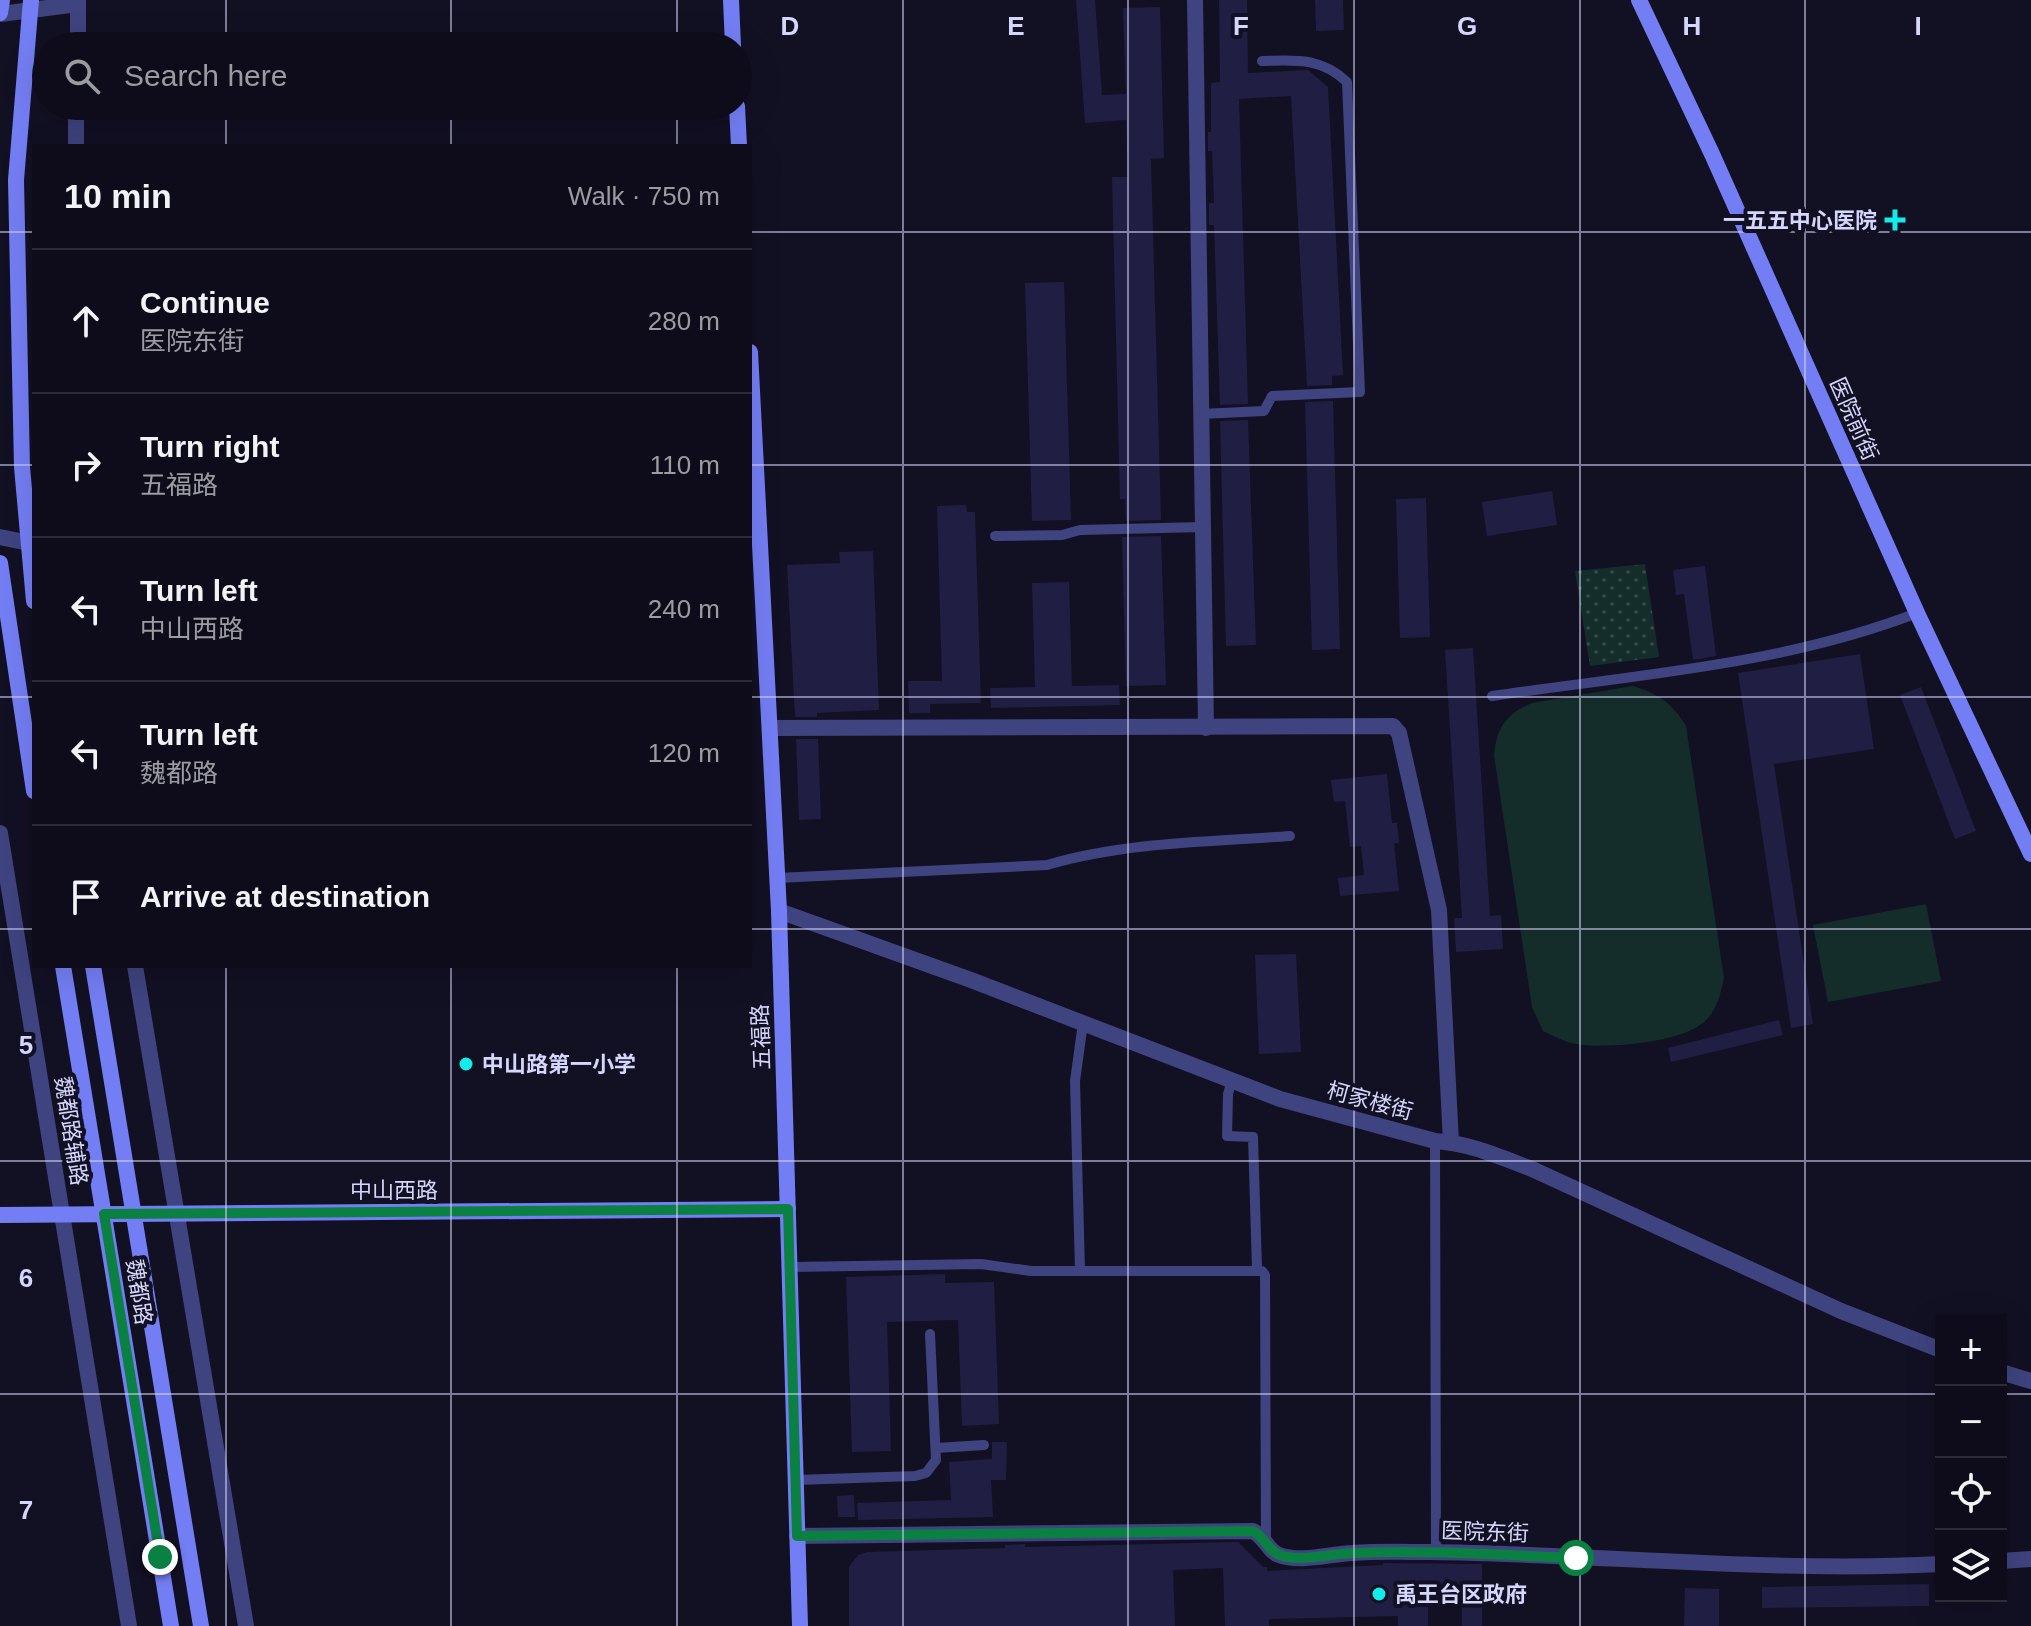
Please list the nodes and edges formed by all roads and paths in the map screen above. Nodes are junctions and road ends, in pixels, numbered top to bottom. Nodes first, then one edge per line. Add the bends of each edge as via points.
1 (2, 0) edge
2 (731, 0) edge
3 (1195, 0) edge
4 (1639, 0) edge
5 (78, 2) edge
6 (30, 4) edge
7 (0, 14) edge
8 (78, 32) edge
9 (732, 32) edge
10 (1262, 61) dead end
11 (76, 120) edge
12 (738, 120) edge
13 (76, 144) edge
14 (739, 144) edge
15 (752, 390) edge
16 (1201, 414) junction
17 (1203, 527) junction
18 (995, 536) dead end
19 (0, 537) edge
20 (31, 543) edge
21 (0, 563) edge
22 (1917, 613) junction
23 (1492, 696) dead end
24 (770, 728) junction
25 (1206, 728) junction
26 (32, 778) edge
27 (0, 833) edge
28 (1290, 836) dead end
29 (2031, 854) edge
30 (777, 878) junction
31 (779, 911) junction
32 (63, 968) edge
33 (93, 968) edge
34 (135, 968) edge
35 (1083, 1023) junction
36 (1232, 1080) junction
37 (1443, 1142) junction
38 (788, 1209) junction
39 (104, 1214) junction
40 (134, 1214) junction
41 (175, 1214) junction
42 (0, 1215) edge
43 (63, 1215) junction
44 (791, 1267) junction
45 (1257, 1269) junction
46 (1080, 1271) junction
47 (930, 1334) dead end
48 (1935, 1348) edge
49 (2007, 1374) edge
50 (2031, 1381) edge
51 (984, 1445) dead end
52 (936, 1448) junction
53 (796, 1480) junction
54 (797, 1536) junction
55 (1266, 1540) junction
56 (1436, 1552) junction
57 (2031, 1559) edge
58 (2007, 1561) edge
59 (1935, 1564) edge
60 (129, 1626) edge
61 (171, 1626) edge
62 (201, 1626) edge
63 (246, 1626) edge
64 (800, 1626) edge

1 - 7 street
2 - 9 street
3 - 16 street
4 - 22 street, 医院前街
5 - 6 street
5 - 8 street
6 - 7 street
6 - 20 street via 16,180 22,467
10 - 16 lane via 1317,62 1347,82 1360,392 1272,396 1264,411
11 - 13 street
12 - 14 street
15 - 24 street, 五福路
16 - 17 street
17 - 18 lane
17 - 25 street
19 - 20 street
21 - 26 street
22 - 23 lane via 1864,633 1783,652
22 - 29 street, 医院前街
24 - 25 street
24 - 30 street, 五福路
25 - 37 street via 1393,726 1399,733 1439,910
27 - 43 street, 魏都路辅路
28 - 30 lane via 1077,855 1047,865
30 - 31 street, 五福路
31 - 35 street, 柯家楼街
31 - 38 street, 五福路
32 - 39 street, 魏都路
33 - 40 street, 魏都路
34 - 41 street
35 - 36 street, 柯家楼街
35 - 46 lane via 1075,1081
36 - 37 street, 柯家楼街 via 1280,1099
36 - 45 lane via 1227,1136 1253,1137
37 - 48 street, 柯家楼街 via 1532,1169 1841,1311
37 - 56 lane
38 - 41 street, 中山西路
38 - 44 street, 五福路
39 - 40 street, 中山西路
39 - 43 street, 中山西路
39 - 61 street, 魏都路
40 - 41 street, 中山西路
40 - 62 street, 魏都路
41 - 63 street
42 - 43 street, 中山西路
43 - 60 street, 魏都路辅路
44 - 46 lane via 981,1264
44 - 53 street, 五福路
45 - 46 lane
45 - 55 lane via 1265,1275
47 - 52 lane
49 - 50 street
51 - 52 lane
52 - 53 lane via 932,1469 915,1476
53 - 54 street, 五福路
54 - 55 street, 医院东街 via 1253,1531
54 - 64 street, 五福路
55 - 56 street, 医院东街 via 1279,1555 1293,1557
56 - 59 street, 医院东街 via 1726,1566
57 - 58 street

